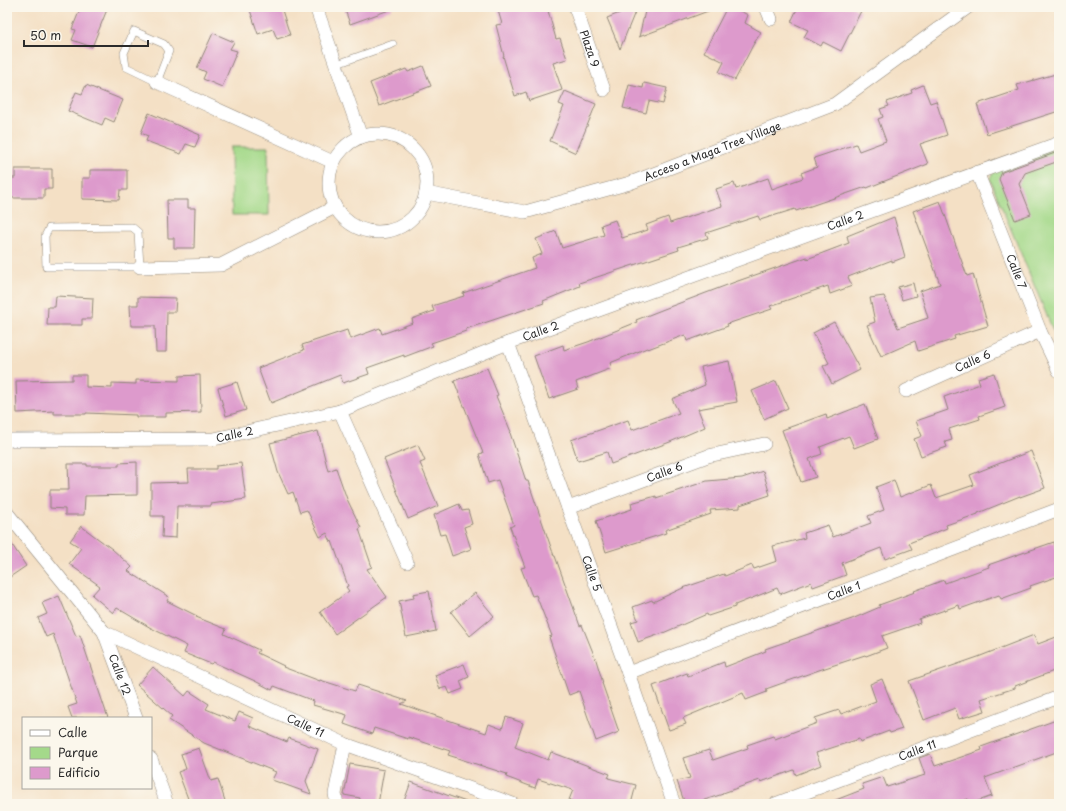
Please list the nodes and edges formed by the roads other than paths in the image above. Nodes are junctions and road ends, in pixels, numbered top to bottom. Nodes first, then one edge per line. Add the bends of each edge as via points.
1 (316, 7) edge
2 (575, 7) edge
3 (968, 7) edge
4 (393, 44) dead end
5 (337, 64) junction
6 (157, 82) junction
7 (604, 90) dead end
8 (361, 136) junction
9 (1059, 143) edge
10 (333, 162) junction
11 (977, 172) junction
12 (426, 193) junction
13 (335, 208) junction
14 (140, 267) junction
15 (1040, 331) junction
16 (508, 343) junction
17 (1059, 371) edge
18 (906, 391) dead end
19 (340, 411) junction
20 (7, 440) edge
21 (764, 444) dead end
22 (568, 508) junction
23 (1059, 509) edge
24 (7, 513) edge
25 (407, 562) dead end
26 (104, 632) junction
27 (628, 673) junction
28 (1059, 697) edge
29 (136, 717) edge
30 (345, 744) junction
31 (152, 762) edge
32 (167, 804) edge
33 (337, 804) edge
34 (513, 804) edge
35 (674, 804) edge
36 (775, 804) edge

1 - 5 street
2 - 7 street, Plaza 9
3 - 12 street, Acceso a Maga Tree Village via 835,104 630,183 525,212
4 - 5 lane
5 - 8 street
6 - 6 lane via 169,50 164,44 134,31 124,54 126,67
6 - 10 street
8 - 10 street via 340,151
8 - 12 street via 391,135 416,151 424,164 427,178
9 - 11 street, Calle 2
10 - 13 street via 328,177 329,193
11 - 15 street, Calle 7
11 - 16 street, Calle 2
12 - 13 street via 420,209 408,222 394,230 377,232 360,229 346,220
13 - 14 street via 221,265
14 - 14 lane via 46,267 45,236 49,228 132,227 138,232
15 - 17 street, Calle 7
15 - 18 street, Calle 6
16 - 19 street, Calle 2
16 - 22 street, Calle 5
19 - 20 street, Calle 2 via 214,439
19 - 25 street
21 - 22 street, Calle 6 via 708,456
22 - 27 street, Calle 5
23 - 27 street, Calle 1
24 - 26 street
26 - 29 street, Calle 12
26 - 30 street, Calle 11
27 - 35 street, Calle 5
28 - 36 street, Calle 11
30 - 33 street via 335,794
30 - 34 street, Calle 11
31 - 32 street

